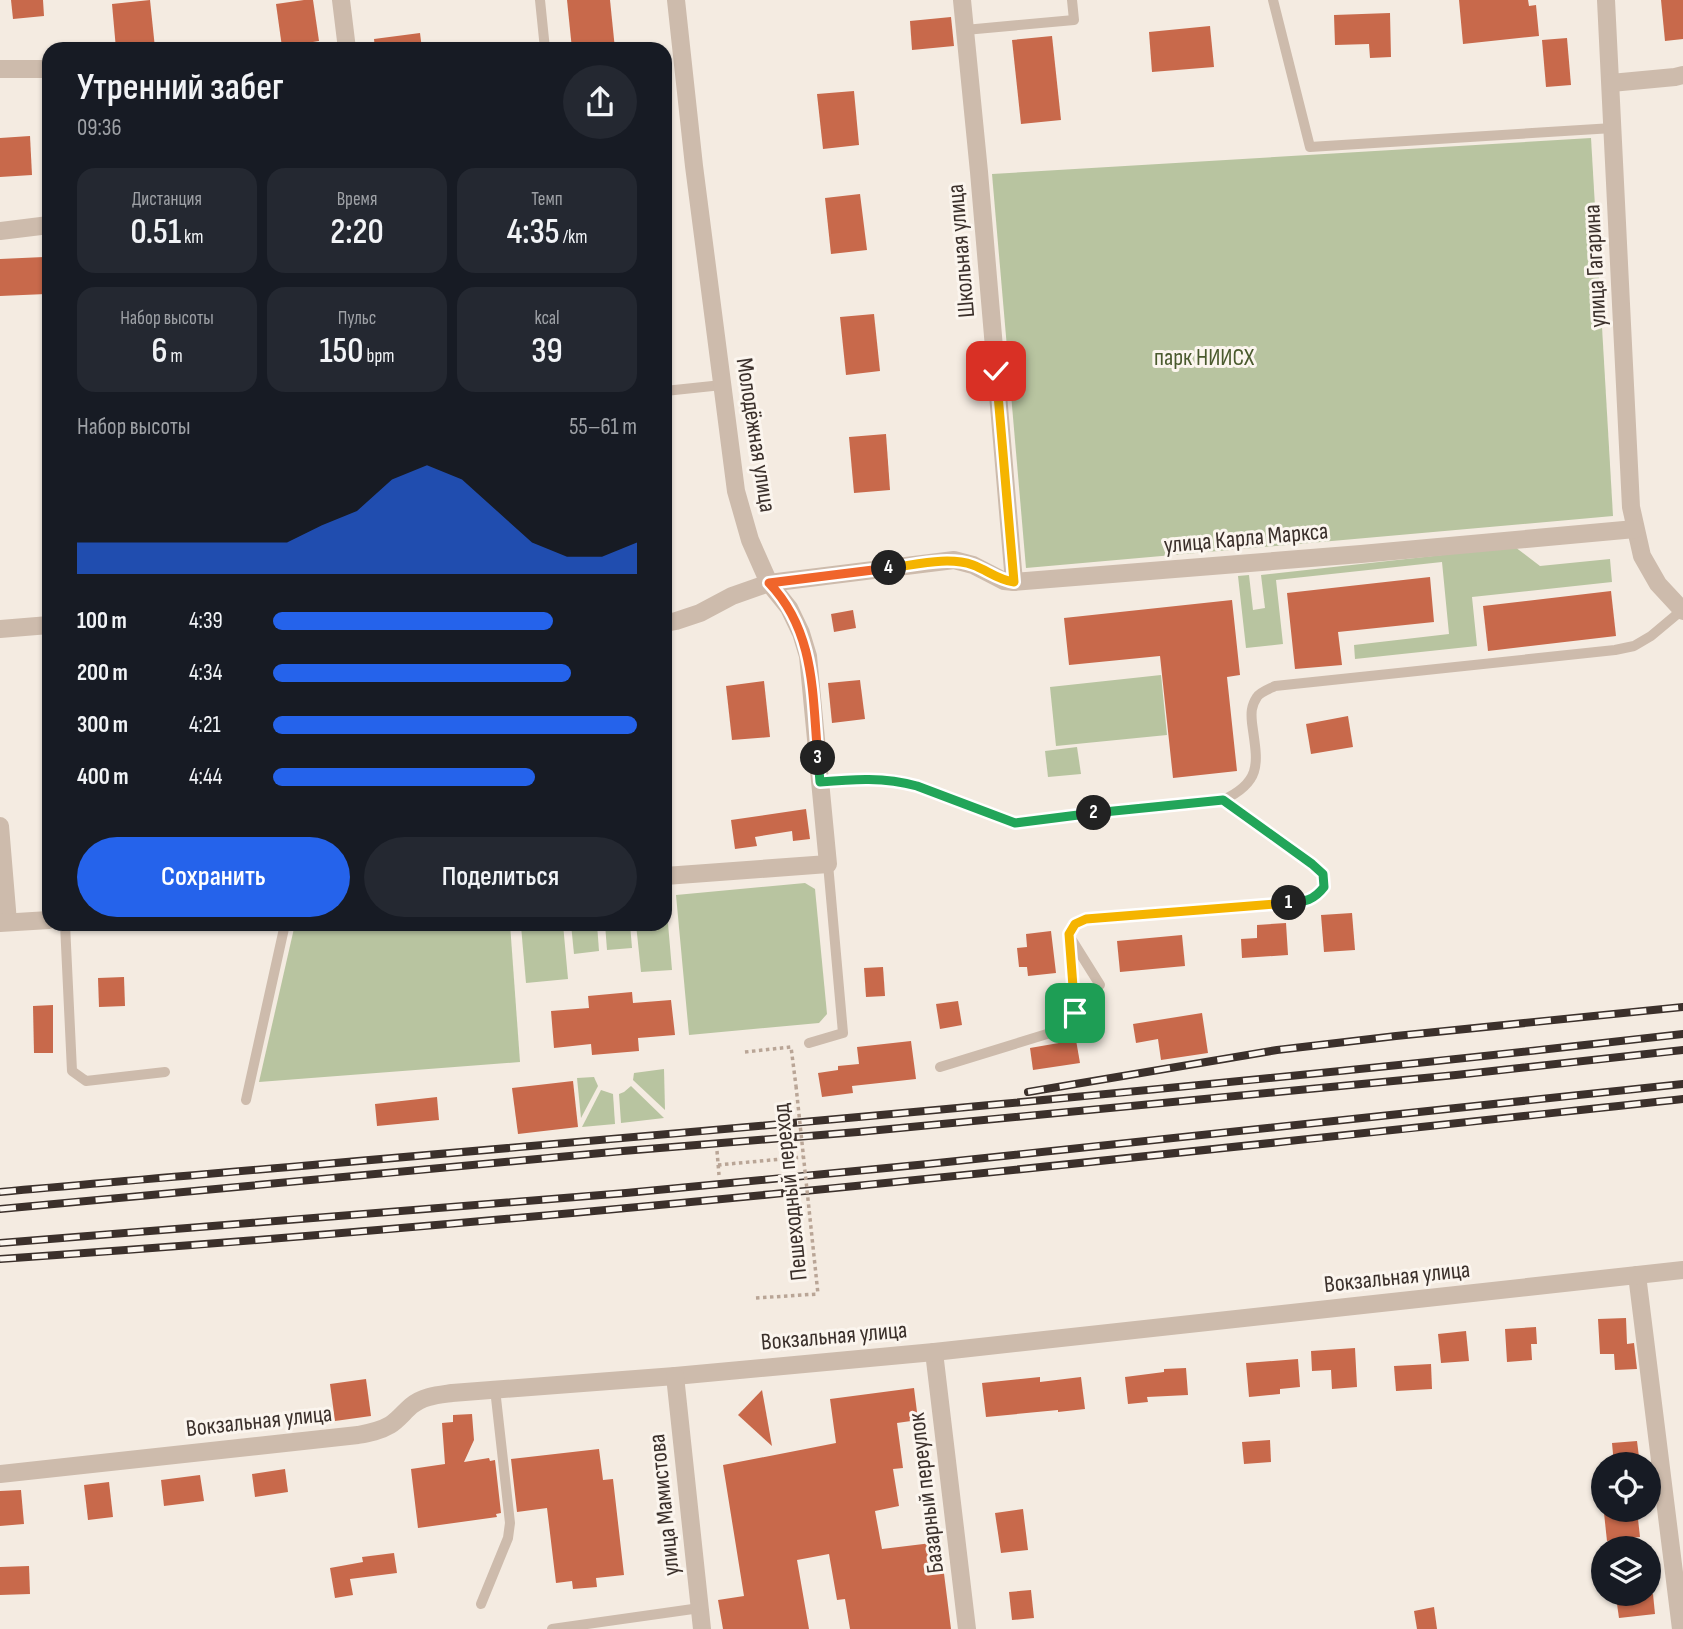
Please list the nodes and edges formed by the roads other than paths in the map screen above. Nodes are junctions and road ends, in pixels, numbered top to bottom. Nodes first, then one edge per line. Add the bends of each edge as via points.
1 (341, 0) edge
2 (540, 0) edge
3 (676, 0) edge
4 (962, 0) edge
5 (1072, 0) edge
6 (1273, 0) edge
7 (1606, 0) edge
8 (965, 30) junction
9 (346, 42) edge
10 (544, 42) edge
11 (0, 69) edge
12 (42, 69) edge
13 (1683, 75) edge
14 (1611, 83) junction
15 (1613, 128) junction
16 (42, 226) edge
17 (0, 231) edge
18 (722, 385) junction
19 (672, 390) edge
20 (1635, 529) junction
21 (1014, 582) junction
22 (769, 583) junction
23 (1683, 611) edge
24 (672, 622) edge
25 (42, 626) edge
26 (0, 629) edge
27 (820, 782) junction
28 (1223, 800) junction
29 (0, 826) edge
30 (828, 864) junction
31 (672, 875) edge
32 (42, 920) edge
33 (4, 923) edge
34 (65, 931) edge
35 (283, 931) edge
36 (1069, 934) junction
37 (1100, 985) dead end
38 (809, 1043) dead end
39 (940, 1067) dead end
40 (165, 1072) dead end
41 (246, 1100) dead end
42 (1683, 1270) edge
43 (1637, 1275) junction
44 (934, 1352) junction
45 (675, 1376) junction
46 (495, 1389) junction
47 (0, 1474) edge
48 (1674, 1494) edge
49 (481, 1604) dead end
50 (700, 1608) junction
51 (552, 1629) edge
52 (702, 1629) edge
53 (967, 1629) edge
54 (1681, 1629) edge

1 - 9 street
2 - 10 lane
3 - 18 street, Молодёжная улица
4 - 8 street, Школьная улица
5 - 8 lane via 1074,20
6 - 15 lane via 1310,147
7 - 14 street, улица Гагарина
8 - 21 street, Школьная улица
11 - 12 street
13 - 14 street
14 - 15 street, улица Гагарина
15 - 20 street, улица Гагарина
16 - 17 street
18 - 19 lane
18 - 22 street, Молодёжная улица via 736,491
20 - 21 street, улица Карла Маркса
20 - 23 street via 1648,568
21 - 22 street, улица Карла Маркса via 954,560
22 - 24 street, улица Карла Маркса
22 - 27 street, Молодёжная улица via 789,608 808,656
23 - 28 lane via 1634,646 1615,650 1275,686 1258,695 1251,709 1257,761 1252,777 1240,792
25 - 26 street
27 - 28 lane via 902,781 1015,823
27 - 30 street, Молодёжная улица
28 - 36 lane via 1323,874 1324,887 1317,895 1302,902 1086,919 1075,924
29 - 33 street
30 - 31 street
30 - 38 lane via 843,1033
32 - 33 street
34 - 40 lane via 72,1071 86,1081
35 - 41 lane
36 - 37 lane
36 - 39 lane via 1075,1013 1071,1021 1060,1030
42 - 43 street, Вокзальная улица
43 - 44 street, Вокзальная улица
43 - 48 street
44 - 45 street, Вокзальная улица
44 - 53 street, Базарный переулок
45 - 46 street, Вокзальная улица
45 - 50 street, улица Мамистова
46 - 47 street, Вокзальная улица via 433,1395 412,1405 392,1424 358,1435
46 - 49 lane via 510,1523
48 - 54 street
50 - 51 lane
50 - 52 street, улица Мамистова

